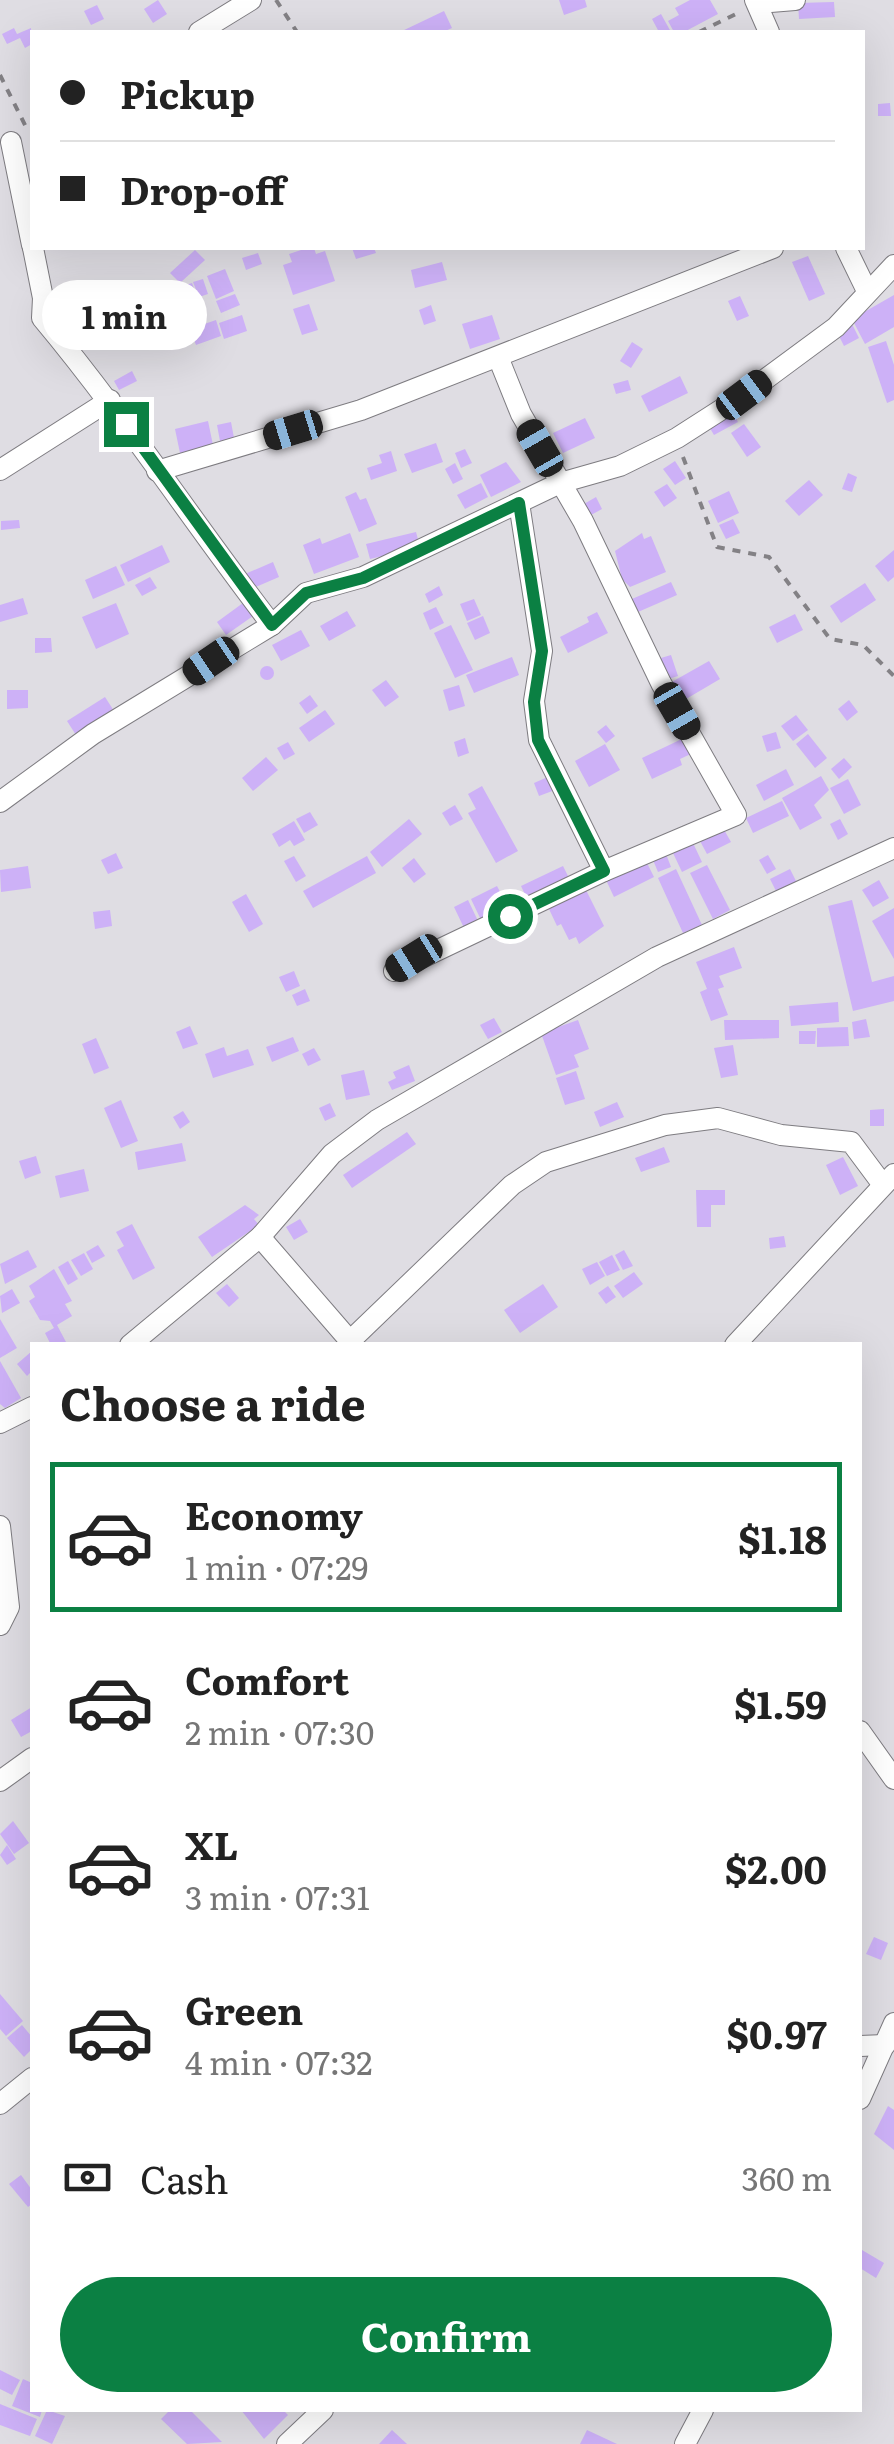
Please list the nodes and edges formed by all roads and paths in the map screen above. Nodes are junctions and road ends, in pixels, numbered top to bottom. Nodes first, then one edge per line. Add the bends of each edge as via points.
1 (251, 0) edge
2 (276, 0) edge
3 (795, 0) edge
4 (756, 1) edge
5 (202, 30) edge
6 (296, 30) edge
7 (703, 30) edge
8 (769, 30) edge
9 (0, 75) edge
10 (14, 141) edge
11 (30, 229) edge
12 (34, 250) edge
13 (768, 250) edge
14 (847, 250) edge
15 (894, 265) edge
16 (867, 291) junction
17 (498, 358) junction
18 (110, 400) junction
19 (677, 438) junction
20 (0, 470) edge
21 (156, 471) junction
22 (560, 483) junction
23 (519, 503) junction
24 (272, 625) junction
25 (894, 676) edge
26 (0, 802) edge
27 (894, 848) edge
28 (604, 871) junction
29 (394, 971) dead end
30 (889, 1180) edge
31 (260, 1237) junction
32 (134, 1342) edge
33 (738, 1342) edge
34 (30, 1407) edge
35 (0, 1423) edge
36 (0, 1526) edge
37 (0, 1625) edge
38 (862, 1734) edge
39 (30, 1759) edge
40 (894, 1779) edge
41 (0, 1781) edge
42 (894, 2023) edge
43 (886, 2045) junction
44 (862, 2046) edge
45 (30, 2080) edge
46 (862, 2095) edge
47 (0, 2104) edge
48 (320, 2412) edge
49 (702, 2412) edge
50 (287, 2444) edge
51 (685, 2444) edge

1 - 5 street
2 - 6 path
3 - 4 street
4 - 7 path
4 - 8 street
9 - 10 path
10 - 11 street
12 - 18 street via 42,318
13 - 17 street
14 - 16 street
15 - 16 street
16 - 19 street via 836,327
17 - 21 street via 361,410
17 - 22 street via 520,414
18 - 20 street
18 - 21 street
19 - 22 street via 620,466
19 - 25 path via 717,547 769,556 830,639 862,644
21 - 24 street
22 - 23 street
22 - 28 street via 736,814
23 - 24 street via 363,578 306,593
23 - 28 street via 542,651 534,702 538,740
24 - 26 street via 93,734
27 - 31 street via 657,956 377,1120 332,1154
28 - 29 street
30 - 31 street via 851,1142 718,1118 606,1142 546,1162 512,1185 350,1342
30 - 33 street
31 - 32 street
34 - 35 street
36 - 37 street via 9,1607
38 - 40 street
39 - 41 street
42 - 43 street
43 - 44 street
43 - 46 street
45 - 47 street
48 - 50 street
49 - 51 street

